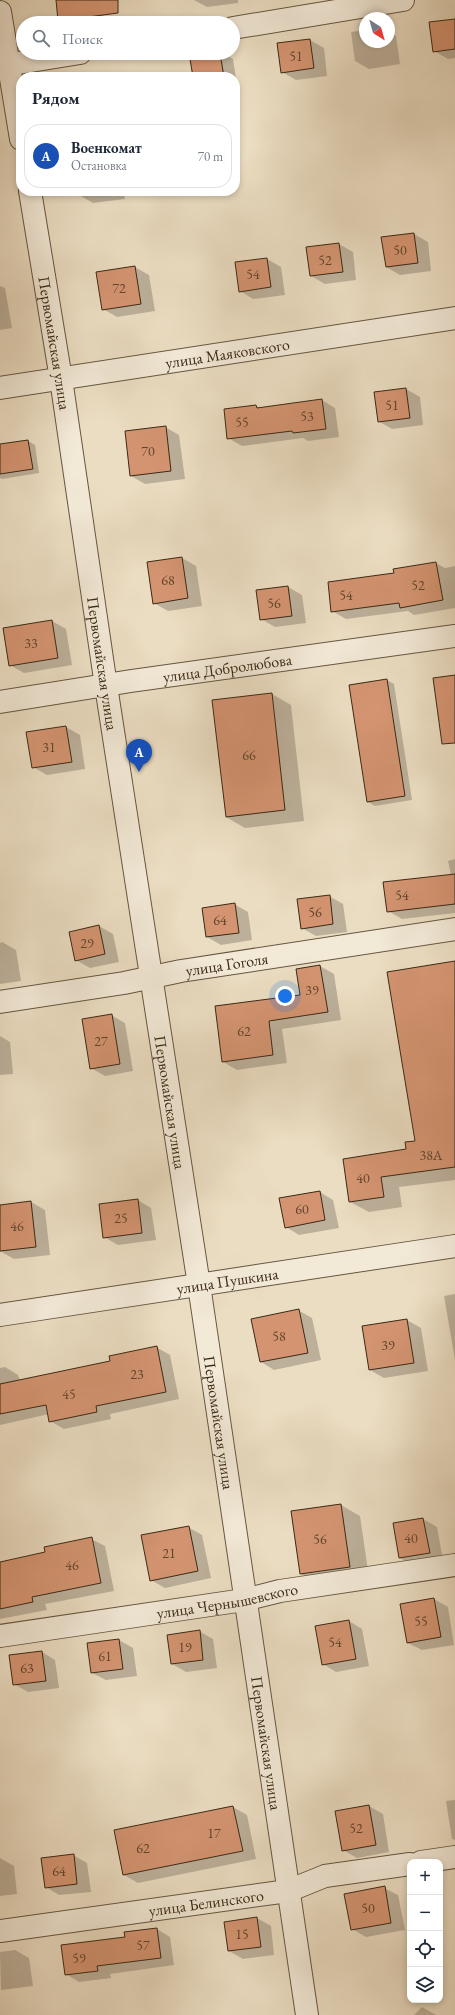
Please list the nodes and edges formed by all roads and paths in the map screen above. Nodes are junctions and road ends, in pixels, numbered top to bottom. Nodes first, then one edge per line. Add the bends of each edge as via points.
1 (403, 0) edge
2 (0, 12) edge
3 (240, 27) edge
4 (36, 60) edge
5 (4, 65) edge
6 (16, 117) edge
7 (31, 196) edge
8 (455, 318) edge
9 (61, 379) junction
10 (0, 388) edge
11 (455, 636) edge
12 (106, 686) junction
13 (0, 702) edge
14 (455, 929) edge
15 (152, 977) junction
16 (0, 1002) edge
17 (455, 1246) edge
18 (199, 1285) junction
19 (0, 1315) edge
20 (455, 1565) edge
21 (244, 1600) junction
22 (0, 1636) edge
23 (455, 1857) edge
24 (441, 1859) edge
25 (407, 1864) edge
26 (288, 1892) junction
27 (0, 1931) edge
28 (307, 2015) edge

1 - 3 street
2 - 5 street
4 - 5 street
5 - 6 street
7 - 9 street, Первомайская улица
8 - 9 street, улица Маяковского
9 - 10 street, улица Маяковского
9 - 12 street, Первомайская улица
11 - 12 street, улица Добролюбова
12 - 13 street, улица Добролюбова
12 - 15 street, Первомайская улица
14 - 15 street, улица Гоголя via 181,970
15 - 16 street, улица Гоголя
15 - 18 street, Первомайская улица
17 - 18 street, улица Пушкина
18 - 19 street, улица Пушкина
18 - 21 street, Первомайская улица
20 - 21 street, улица Чернышевского via 280,1591
21 - 22 street, улица Чернышевского
21 - 26 street, Первомайская улица
23 - 24 street
25 - 26 street, улица Белинского via 325,1876
26 - 27 street, улица Белинского
26 - 28 street, Первомайская улица

